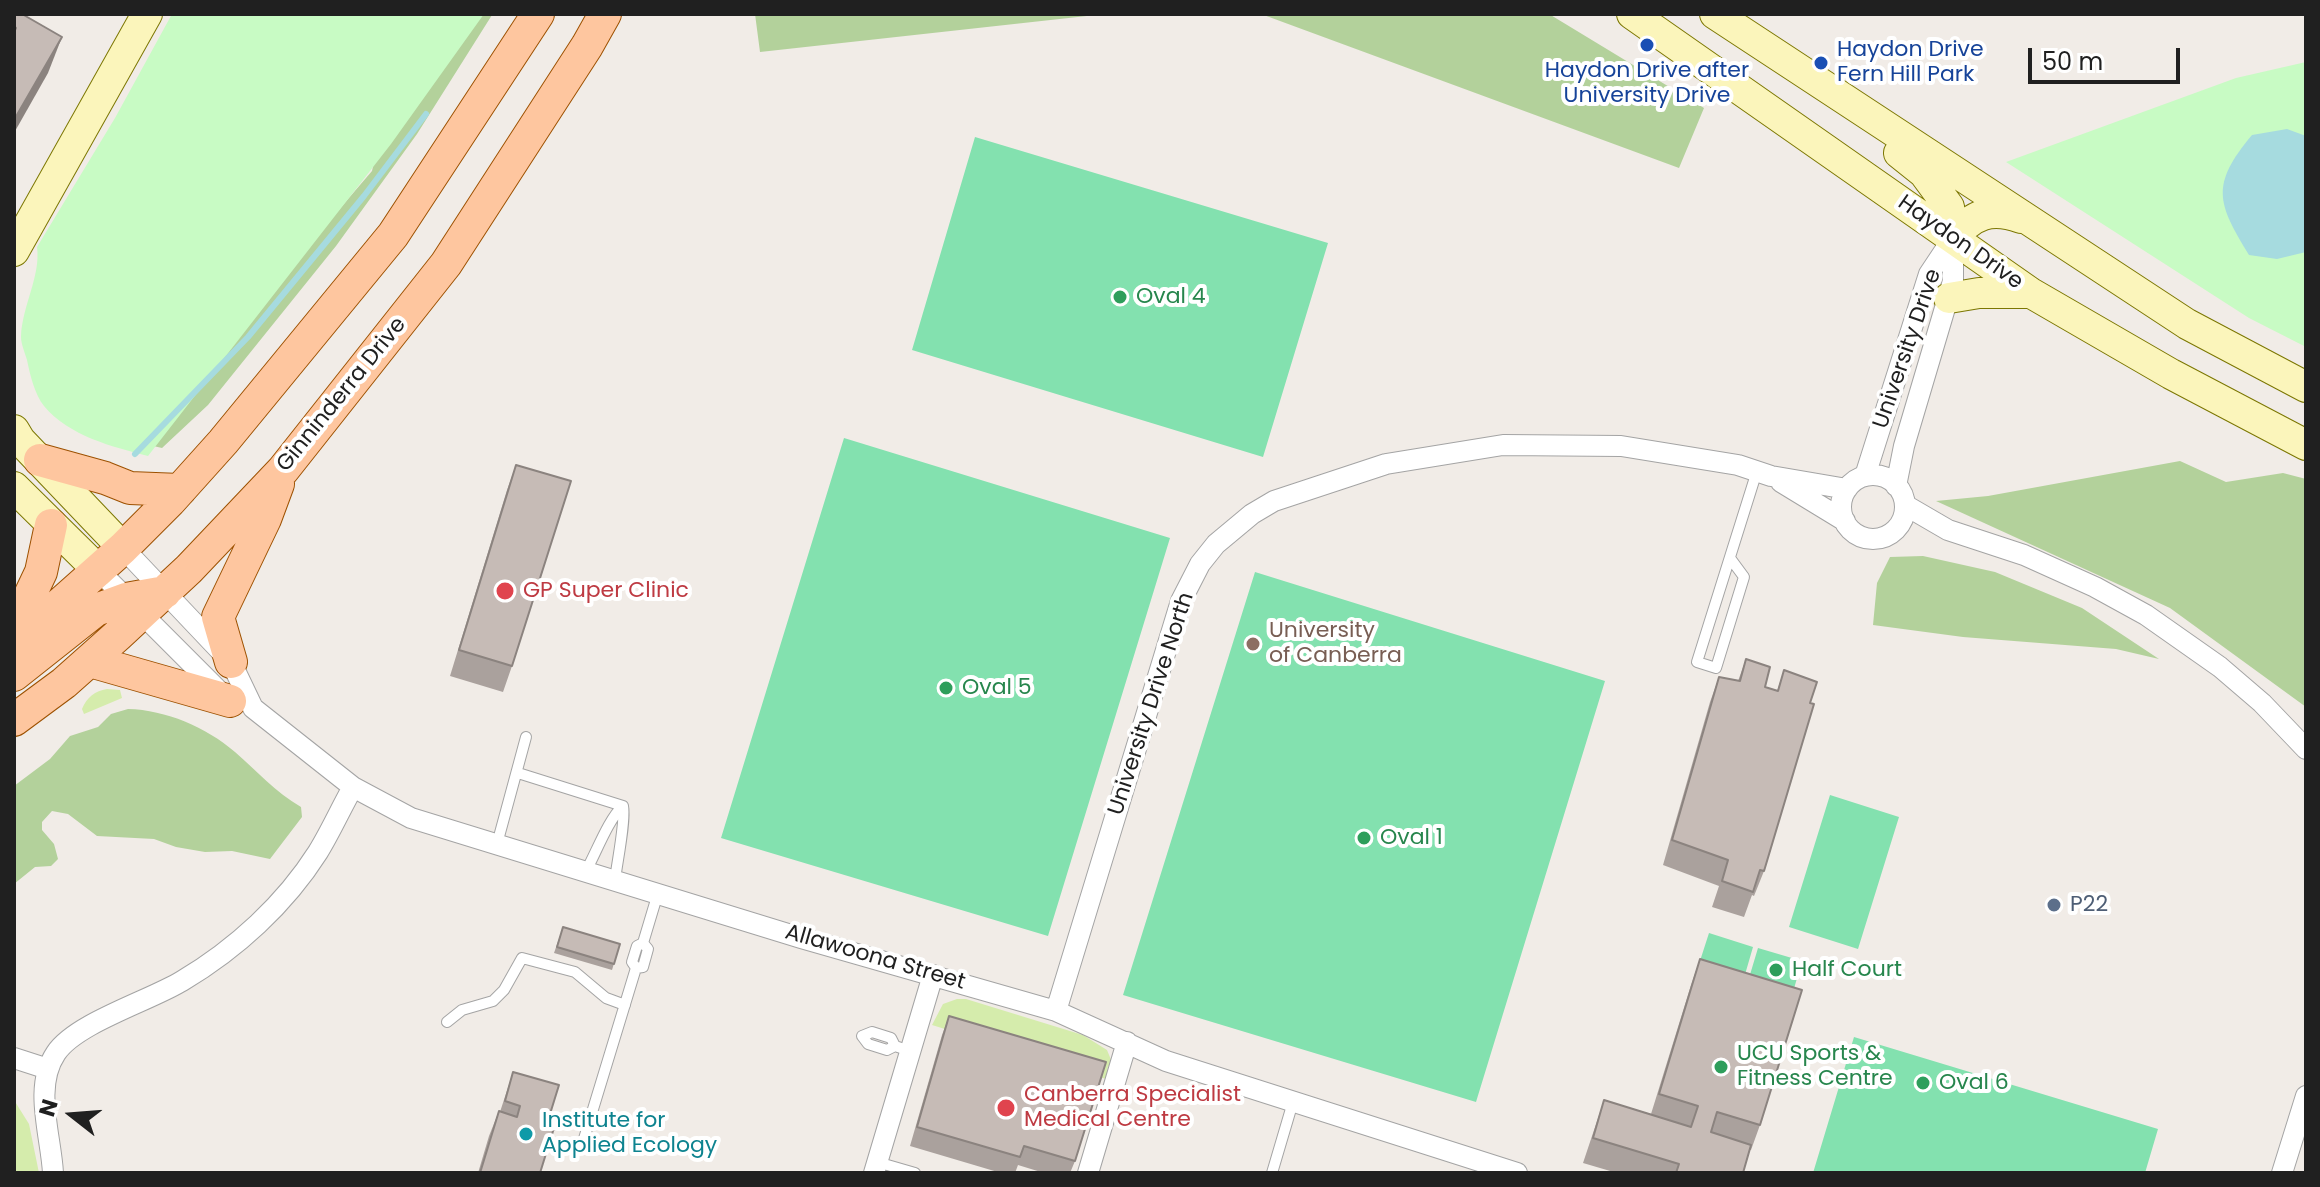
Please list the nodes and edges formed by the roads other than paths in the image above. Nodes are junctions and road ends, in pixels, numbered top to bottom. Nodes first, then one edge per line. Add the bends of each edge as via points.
1 (147, 14) edge
2 (538, 14) edge
3 (605, 14) edge
4 (1632, 14) edge
5 (1715, 14) edge
6 (1824, 85) junction
7 (2033, 223) junction
8 (1953, 238) junction
9 (14, 251) edge
10 (2031, 293) junction
11 (1949, 298) junction
12 (2306, 387) edge
13 (14, 430) edge
14 (2306, 445) edge
15 (40, 460) junction
16 (283, 470) junction
17 (1764, 474) junction
18 (1865, 476) junction
19 (14, 487) edge
20 (1847, 489) junction
21 (180, 490) junction
22 (1900, 495) junction
23 (1845, 521) junction
24 (51, 525) junction
25 (1896, 529) junction
26 (1948, 530) junction
27 (123, 548) junction
28 (1730, 558) junction
29 (99, 571) junction
30 (165, 592) junction
31 (134, 606) junction
32 (14, 629) edge
33 (14, 645) edge
34 (90, 661) junction
35 (231, 662) junction
36 (14, 675) edge
37 (242, 704) junction
38 (14, 720) edge
39 (526, 737) dead end
40 (2306, 749) edge
41 (518, 773) junction
42 (353, 787) junction
43 (623, 806) junction
44 (497, 844) junction
45 (586, 871) junction
46 (615, 880) junction
47 (658, 893) junction
48 (933, 975) junction
49 (625, 1005) junction
50 (1056, 1011) junction
51 (447, 1022) dead end
52 (1127, 1042) junction
53 (14, 1058) edge
54 (48, 1069) junction
55 (2306, 1096) edge
56 (1293, 1102) junction
57 (583, 1142) dead end
58 (876, 1167) edge
59 (53, 1173) edge
60 (915, 1173) edge
61 (1088, 1173) edge
62 (1272, 1173) edge
63 (1517, 1173) edge
64 (2282, 1173) edge

1 - 9 main road
2 - 21 main road via 393,235
3 - 16 main road, Ginninderra Drive via 446,264
4 - 8 main road, Haydon Drive
5 - 6 main road
6 - 7 main road
6 - 8 main road via 1853,122 1924,173 1949,207
7 - 8 main road via 1992,212 1966,222
7 - 12 main road via 2187,324
8 - 10 main road, Haydon Drive
8 - 11 street, University Drive
8 - 18 street, University Drive via 1929,274
10 - 11 main road
10 - 14 main road, Haydon Drive
11 - 22 street, University Drive via 1904,446
13 - 15 main road
15 - 21 main road via 130,488
15 - 27 main road
16 - 30 main road, Ginninderra Drive
16 - 35 main road via 218,617
17 - 20 street, University Drive North
17 - 23 street, University Drive North
17 - 28 lane
17 - 50 street, University Drive North via 1621,446 1503,445 1386,464 1274,501 1252,514 1216,544 1181,601
18 - 20 street
18 - 22 street via 1882,477
19 - 24 main road
20 - 23 street via 1841,508
21 - 27 main road
22 - 25 street via 1901,522
22 - 26 street
23 - 25 street via 1864,538 1881,538
24 - 29 main road
24 - 32 main road via 41,572
25 - 26 street
26 - 40 street via 2024,555 2146,615 2220,667
27 - 29 main road
27 - 30 street, Allawoona Street
28 - 28 lane via 1697,662 1716,668 1744,577
29 - 31 street, Allawoona Street
29 - 33 main road
30 - 31 main road, Ginninderra Drive
30 - 35 street, Allawoona Street
31 - 34 main road, Ginninderra Drive
31 - 36 main road via 87,616
31 - 37 street, Allawoona Street
34 - 37 main road
34 - 38 main road, Ginninderra Drive
35 - 37 street, Allawoona Street
37 - 42 street, Allawoona Street
39 - 41 lane
41 - 43 lane
41 - 44 lane
42 - 44 street, Allawoona Street via 411,818
42 - 54 street via 291,890 253,928 181,982 69,1039
43 - 45 lane
43 - 46 lane
44 - 45 street, Allawoona Street
45 - 46 street, Allawoona Street
46 - 47 street, Allawoona Street
47 - 48 street, Allawoona Street
47 - 49 lane via 632,962 636,968
48 - 50 street, Allawoona Street
48 - 58 street via 903,1048
49 - 51 lane via 606,998 575,972 522,958 493,1001 462,1010
49 - 57 lane
50 - 52 street, Allawoona Street
52 - 56 street, Allawoona Street via 1166,1061
52 - 61 street
53 - 54 street
54 - 59 street via 45,1097
55 - 64 street
56 - 62 lane
56 - 63 street, Allawoona Street
58 - 60 lane

